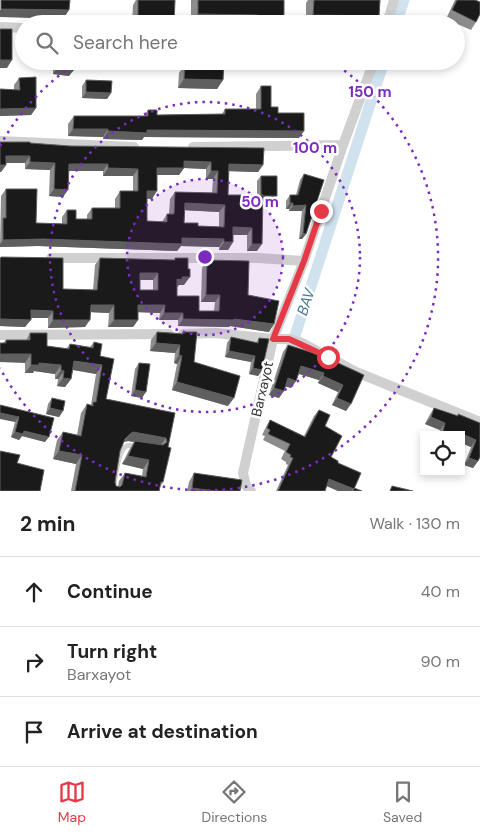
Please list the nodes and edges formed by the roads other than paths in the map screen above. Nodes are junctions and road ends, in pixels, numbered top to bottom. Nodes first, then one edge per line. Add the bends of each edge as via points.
1 (394, 0) edge
2 (390, 15) edge
3 (0, 27) edge
4 (15, 28) edge
5 (371, 70) edge
6 (0, 141) edge
7 (343, 145) junction
8 (144, 147) edge
9 (183, 148) edge
10 (40, 258) edge
11 (304, 261) junction
12 (0, 335) edge
13 (273, 339) junction
14 (480, 422) edge
15 (142, 447) edge
16 (113, 491) edge
17 (251, 491) edge

1 - 2 street
3 - 4 street
5 - 7 street, Barxayot
6 - 8 street
7 - 9 street
7 - 11 street, Barxayot
10 - 11 street
11 - 13 street, Barxayot
12 - 13 street via 216,334
13 - 14 street via 300,342 356,372
13 - 17 street, Barxayot via 243,473 246,486
15 - 16 lane via 124,447

